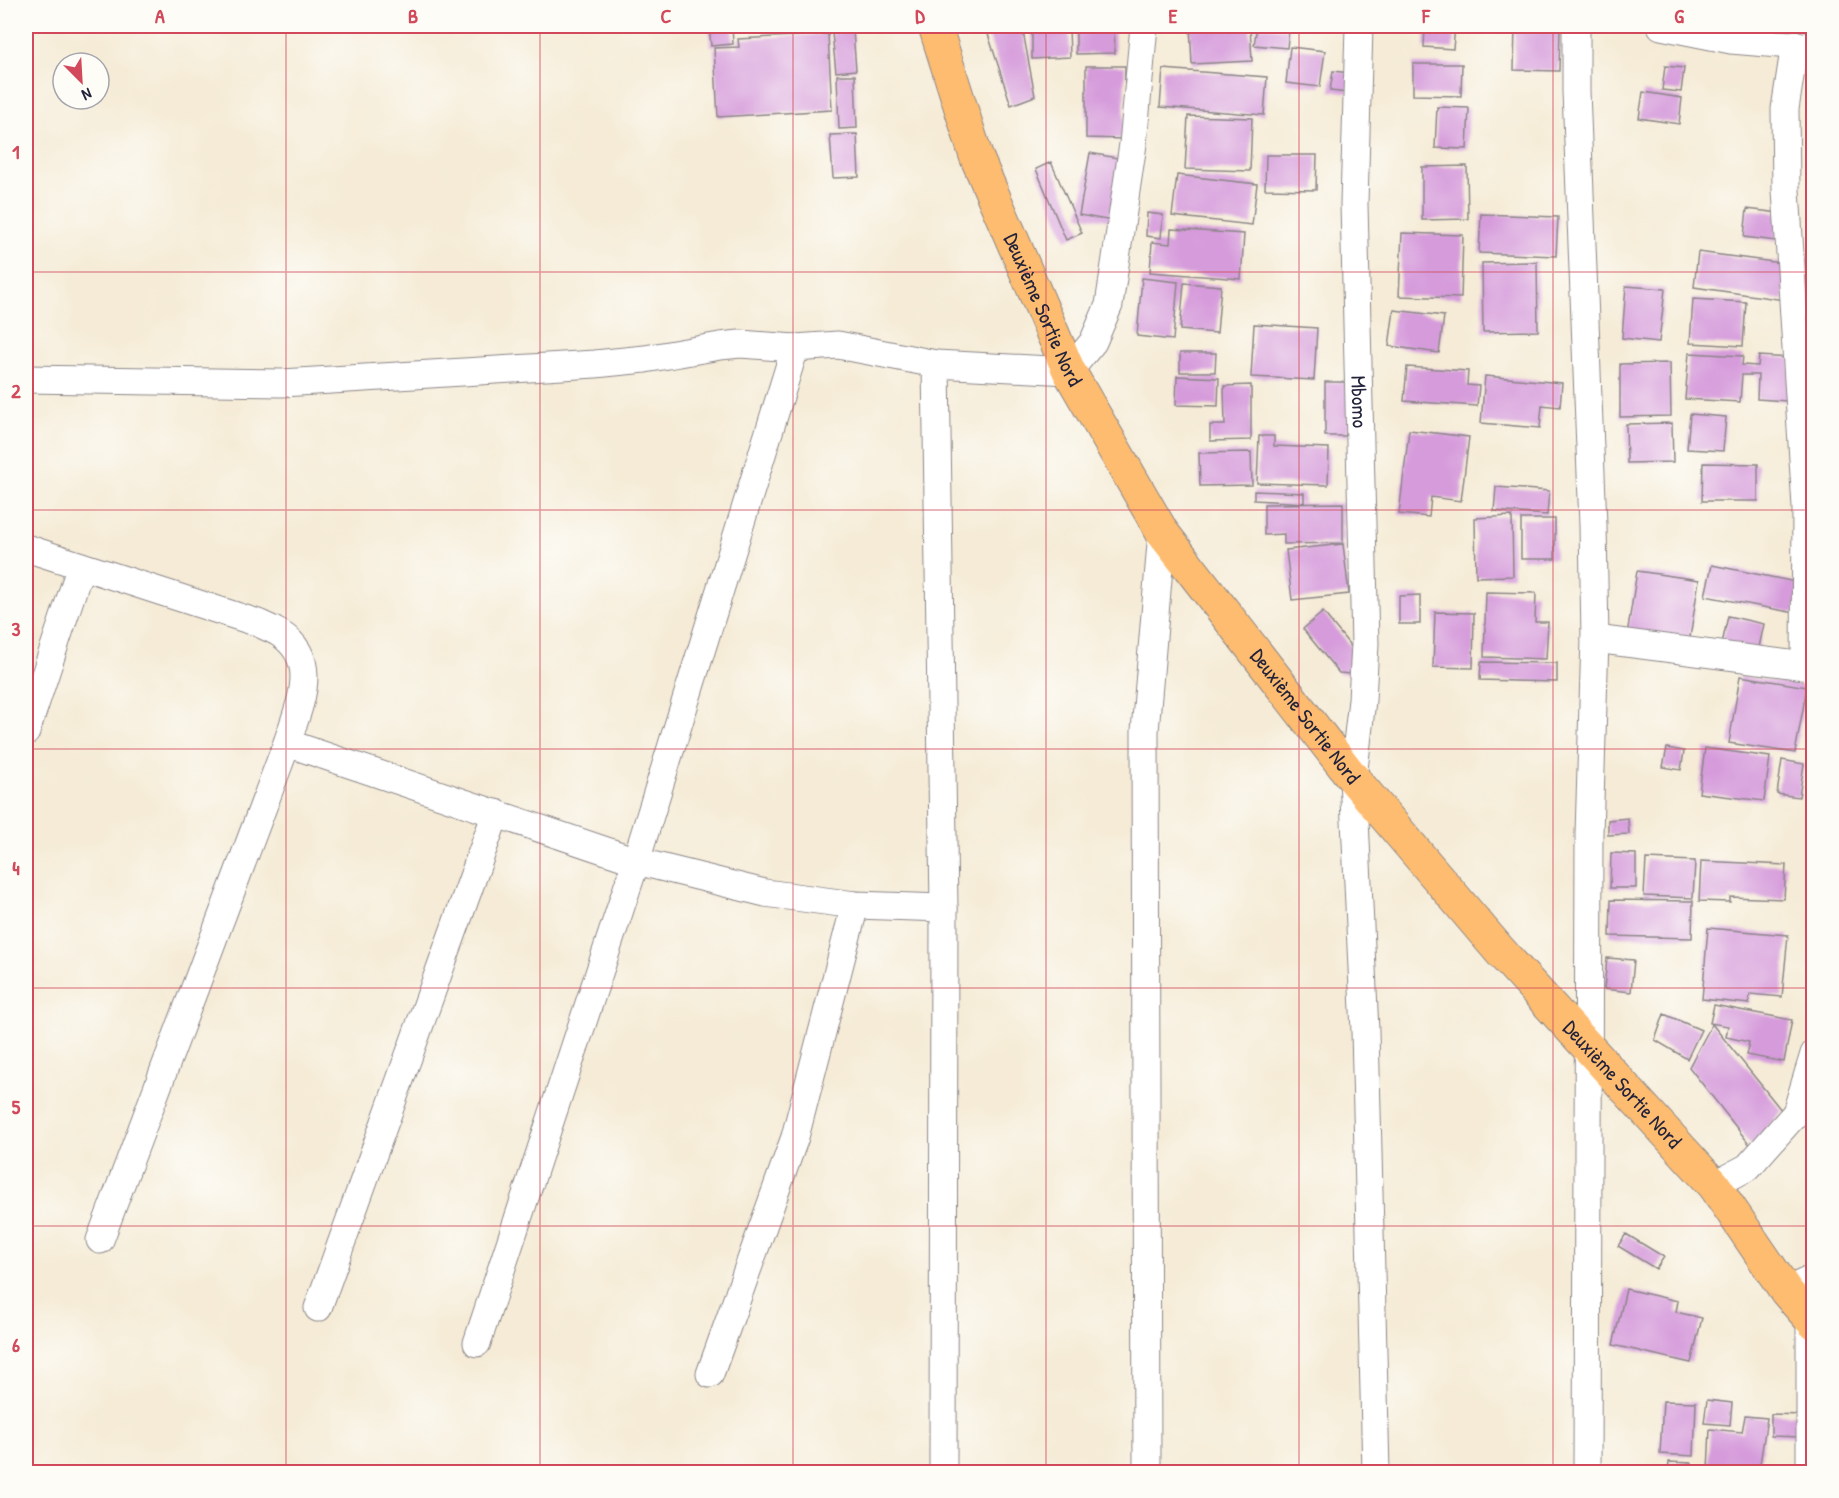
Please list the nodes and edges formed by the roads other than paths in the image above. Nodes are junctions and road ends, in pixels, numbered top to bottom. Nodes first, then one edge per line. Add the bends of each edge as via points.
1 (934, 26) edge
2 (1144, 26) edge
3 (1359, 26) edge
4 (1576, 26) edge
5 (1661, 26) edge
6 (1804, 46) edge
7 (795, 348) junction
8 (936, 364) junction
9 (1069, 371) junction
10 (26, 379) edge
11 (1162, 532) junction
12 (26, 548) edge
13 (81, 566) junction
14 (1595, 639) junction
15 (1809, 668) edge
16 (26, 732) edge
17 (287, 743) junction
18 (1353, 778) junction
19 (496, 813) junction
20 (636, 861) junction
21 (855, 905) junction
22 (944, 908) junction
23 (1588, 1049) junction
24 (1814, 1054) edge
25 (1714, 1185) junction
26 (100, 1240) dead end
27 (1800, 1285) edge
28 (318, 1308) dead end
29 (1812, 1321) edge
30 (477, 1343) dead end
31 (710, 1374) dead end
32 (943, 1473) edge
33 (1147, 1473) edge
34 (1376, 1473) edge
35 (1587, 1473) edge
36 (1810, 1473) edge

1 - 9 main road, Deuxième Sortie Nord via 976,156
2 - 9 street via 1133,144 1109,305 1093,342
3 - 18 street, Mbomo via 1354,204 1365,644
4 - 14 street
5 - 6 street via 1731,40
6 - 15 street via 1785,109 1786,189 1806,507
7 - 8 street via 838,345
7 - 10 street via 740,344 645,360 282,383
7 - 20 street
8 - 9 street
8 - 22 street
9 - 11 main road, Deuxième Sortie Nord
11 - 18 main road, Deuxième Sortie Nord
11 - 33 street via 1145,731
12 - 13 street
13 - 16 street
13 - 17 street via 279,633 297,649 305,682
14 - 15 street
14 - 23 street
17 - 19 street
17 - 26 street
18 - 23 main road, Deuxième Sortie Nord
18 - 34 street, Mbomo via 1365,1031
19 - 20 street
19 - 28 street
20 - 21 street via 765,894
20 - 30 street
21 - 22 street
21 - 31 street via 795,1137
22 - 32 street
23 - 25 main road, Deuxième Sortie Nord
23 - 35 street
24 - 25 street via 1796,1113 1748,1167
25 - 27 main road, Deuxième Sortie Nord
27 - 29 main road, Deuxième Sortie Nord
29 - 36 street

